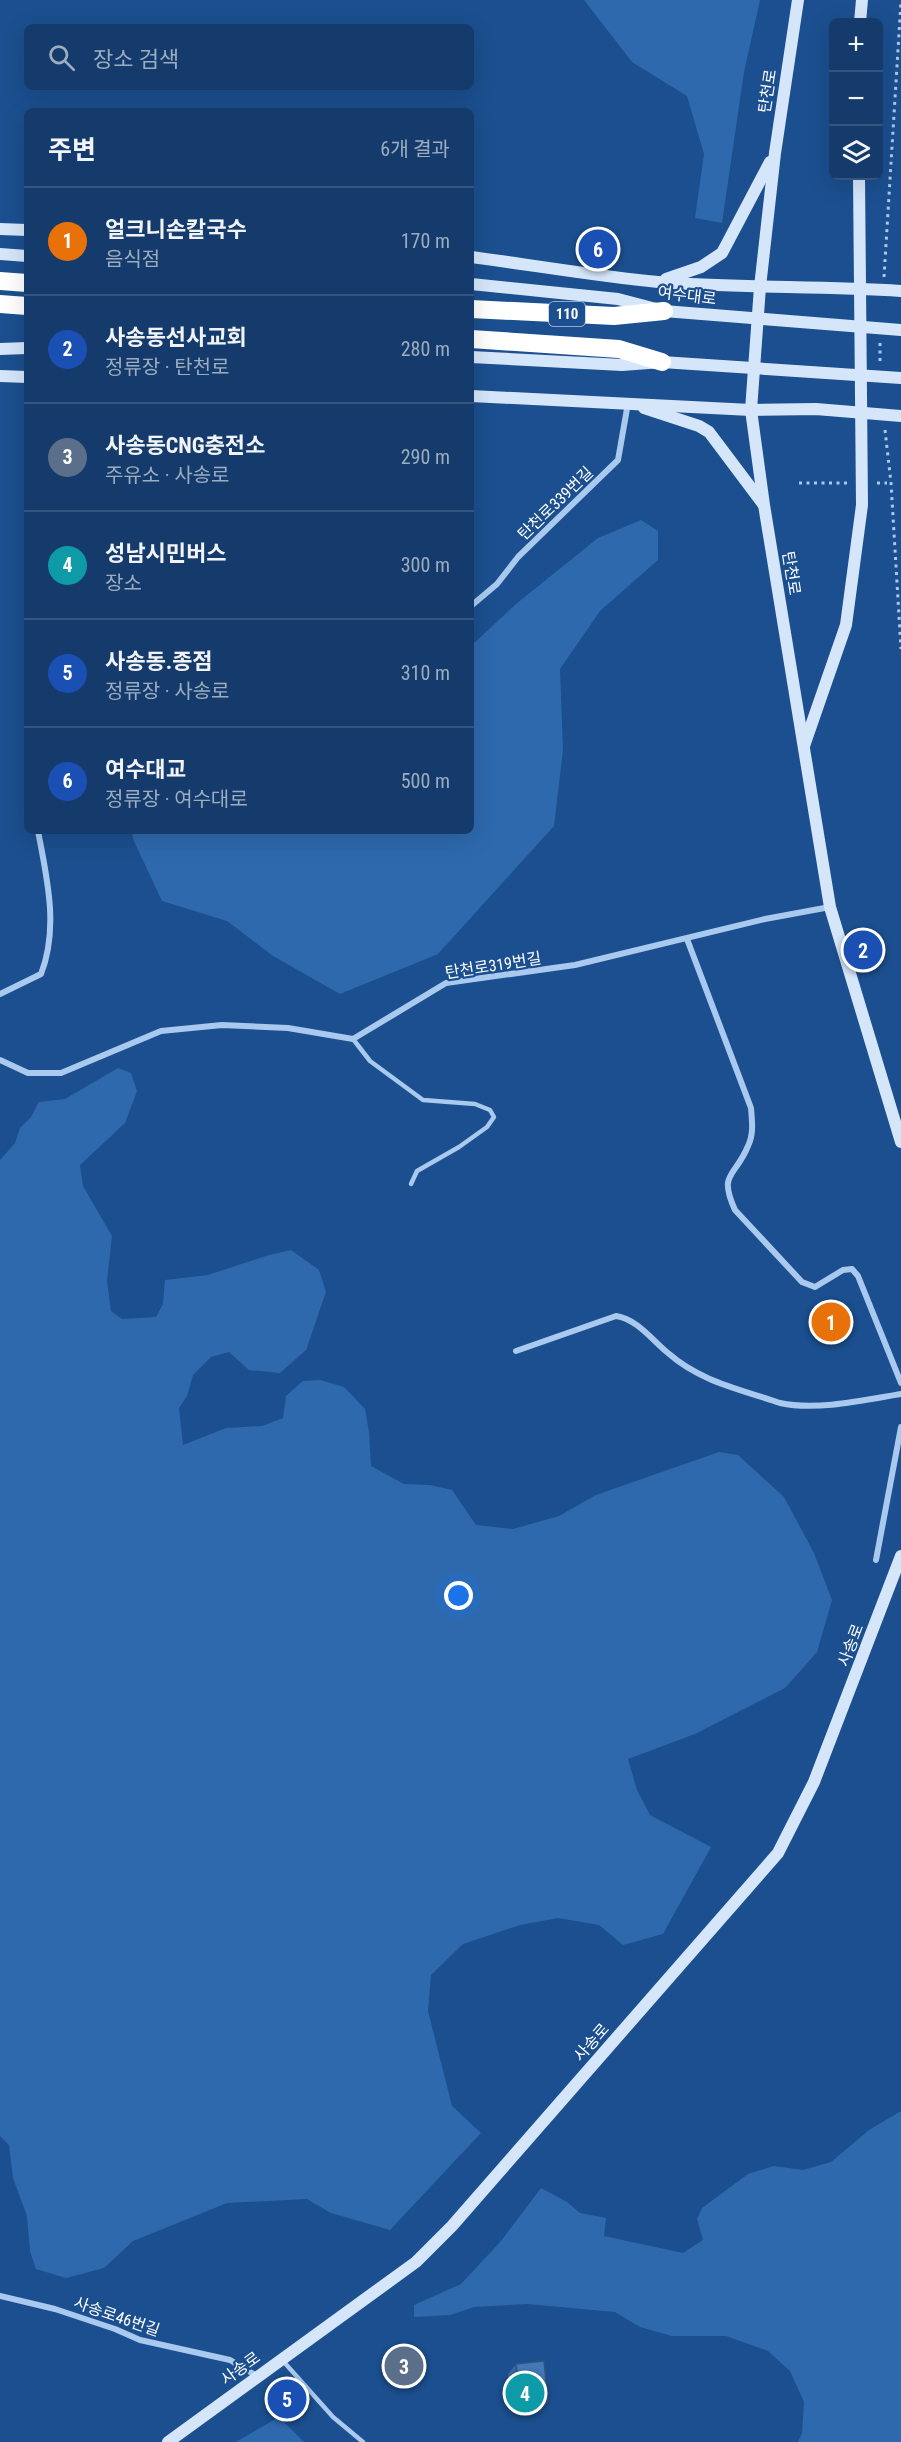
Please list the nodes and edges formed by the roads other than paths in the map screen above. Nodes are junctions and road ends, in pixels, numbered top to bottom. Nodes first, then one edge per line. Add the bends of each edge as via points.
1 (798, 0) edge
2 (862, 0) edge
3 (860, 18) edge
4 (775, 153) junction
5 (859, 180) edge
6 (0, 229) edge
7 (24, 230) edge
8 (0, 255) edge
9 (24, 256) edge
10 (474, 257) edge
11 (0, 281) edge
12 (657, 282) junction
13 (24, 283) edge
14 (474, 284) edge
15 (760, 287) junction
16 (901, 291) edge
17 (0, 304) edge
18 (24, 306) edge
19 (474, 309) edge
20 (664, 311) junction
21 (901, 330) edge
22 (474, 339) edge
23 (24, 348) edge
24 (0, 349) edge
25 (474, 357) edge
26 (662, 362) junction
27 (0, 376) edge
28 (24, 377) edge
29 (901, 378) edge
30 (474, 396) edge
31 (628, 403) junction
32 (751, 410) junction
33 (901, 416) edge
34 (764, 505) junction
35 (474, 603) edge
36 (804, 747) junction
37 (39, 834) edge
38 (830, 907) junction
39 (687, 939) junction
40 (0, 994) edge
41 (353, 1039) junction
42 (0, 1060) edge
43 (901, 1142) edge
44 (411, 1184) dead end
45 (516, 1351) dead end
46 (901, 1383) edge
47 (901, 1394) edge
48 (901, 1427) edge
49 (901, 1556) edge
50 (876, 1560) dead end
51 (0, 2296) edge
52 (282, 2359) junction
53 (257, 2376) junction
54 (168, 2442) edge
55 (363, 2442) edge

1 - 4 main road, 탄천로
2 - 3 main road
4 - 12 main road via 722,253 701,267
4 - 15 main road, 탄천로
5 - 36 main road via 862,505 846,625
6 - 7 main road
8 - 9 main road
10 - 12 main road
11 - 13 highway
12 - 15 main road
14 - 20 main road, 여수대로 via 618,299
15 - 16 main road via 832,286
15 - 32 main road, 탄천로
17 - 18 highway
19 - 20 highway, 110 via 614,316
20 - 21 main road, 여수대로
22 - 26 highway, 110 via 619,349
23 - 24 main road
25 - 26 main road via 622,365
26 - 29 main road
27 - 28 main road
30 - 31 main road
31 - 32 main road
31 - 34 main road via 709,432
31 - 35 street, 탄천로339번길 via 618,460
32 - 33 main road via 816,409
32 - 34 main road, 탄천로
34 - 36 main road, 탄천로
36 - 38 main road, 탄천로
37 - 40 street via 51,908 48,958 41,974
38 - 39 street, 탄천로319번길
38 - 43 main road, 탄천로
39 - 41 street, 탄천로319번길 via 575,965 446,983
39 - 46 street via 751,1108 749,1145 727,1179 735,1210 802,1282 815,1287 843,1270 852,1269
41 - 42 street via 288,1028 222,1025 161,1031 61,1073 28,1073
41 - 44 lane via 370,1061 423,1100 475,1104 490,1110 494,1118 459,1147 417,1171
45 - 47 street via 616,1316 626,1317 669,1355 704,1378 780,1403 792,1406
48 - 50 street
49 - 52 main road, 사송로 via 814,1782 778,1853 452,2226 416,2262
51 - 53 street, 사송로46번길 via 55,2309 140,2340 230,2360
52 - 53 main road, 사송로
52 - 55 lane via 333,2417
53 - 54 main road, 사송로

